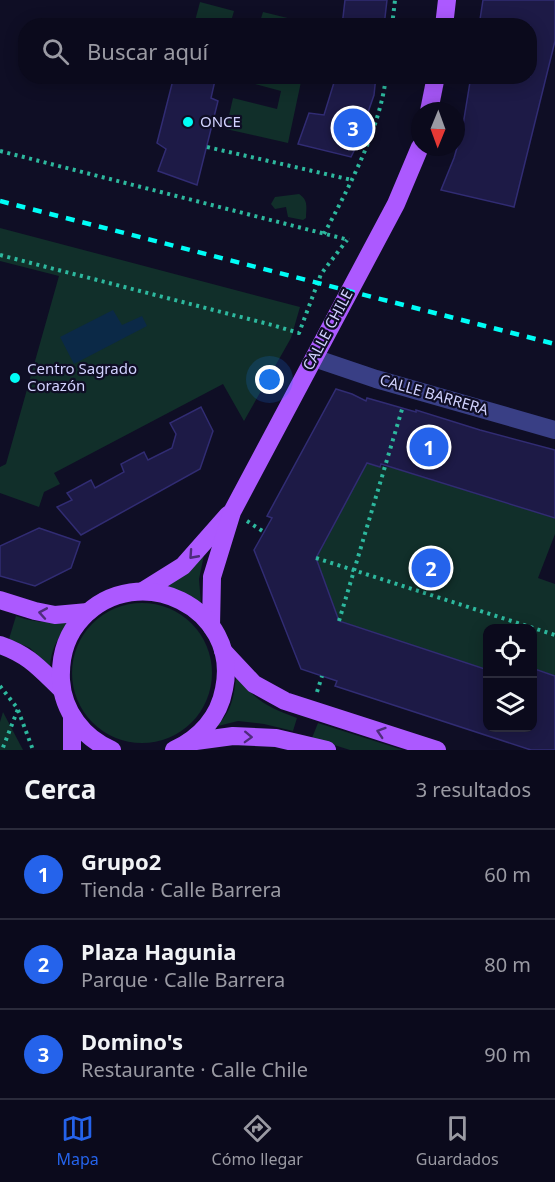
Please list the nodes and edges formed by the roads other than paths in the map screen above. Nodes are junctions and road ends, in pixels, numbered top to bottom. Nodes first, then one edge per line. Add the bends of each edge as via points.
1 (447, 0) edge
2 (445, 18) edge
3 (434, 84) edge
4 (431, 102) edge
5 (416, 156) edge
6 (314, 358) junction
7 (555, 430) edge
8 (232, 512) junction
9 (143, 591) junction
10 (0, 600) edge
11 (88, 612) junction
12 (212, 626) junction
13 (0, 645) edge
14 (223, 651) junction
15 (62, 689) junction
16 (72, 716) junction
17 (182, 746) edge
18 (72, 750) edge
19 (112, 750) edge
20 (327, 750) edge
21 (436, 750) edge

1 - 2 main road
3 - 4 main road
5 - 6 main road, CALLE CHILE via 396,204
6 - 7 street, CALLE BARRERA
6 - 8 main road, CALLE CHILE
8 -> 9 main road, CALLE CHILE via 183,566
8 - 12 main road, CALLE CHILE via 212,577
9 - 11 main road via 115,596
9 - 12 main road via 179,599
11 -> 10 main road via 55,615
11 - 15 main road via 73,629 63,653
12 - 14 main road
13 - 15 main road via 18,651
14 - 17 main road via 226,673 220,704 210,722
21 -> 14 main road via 285,701 254,684
15 - 16 main road
16 - 18 main road
16 - 19 main road via 90,737
17 -> 20 main road via 233,736 276,738

